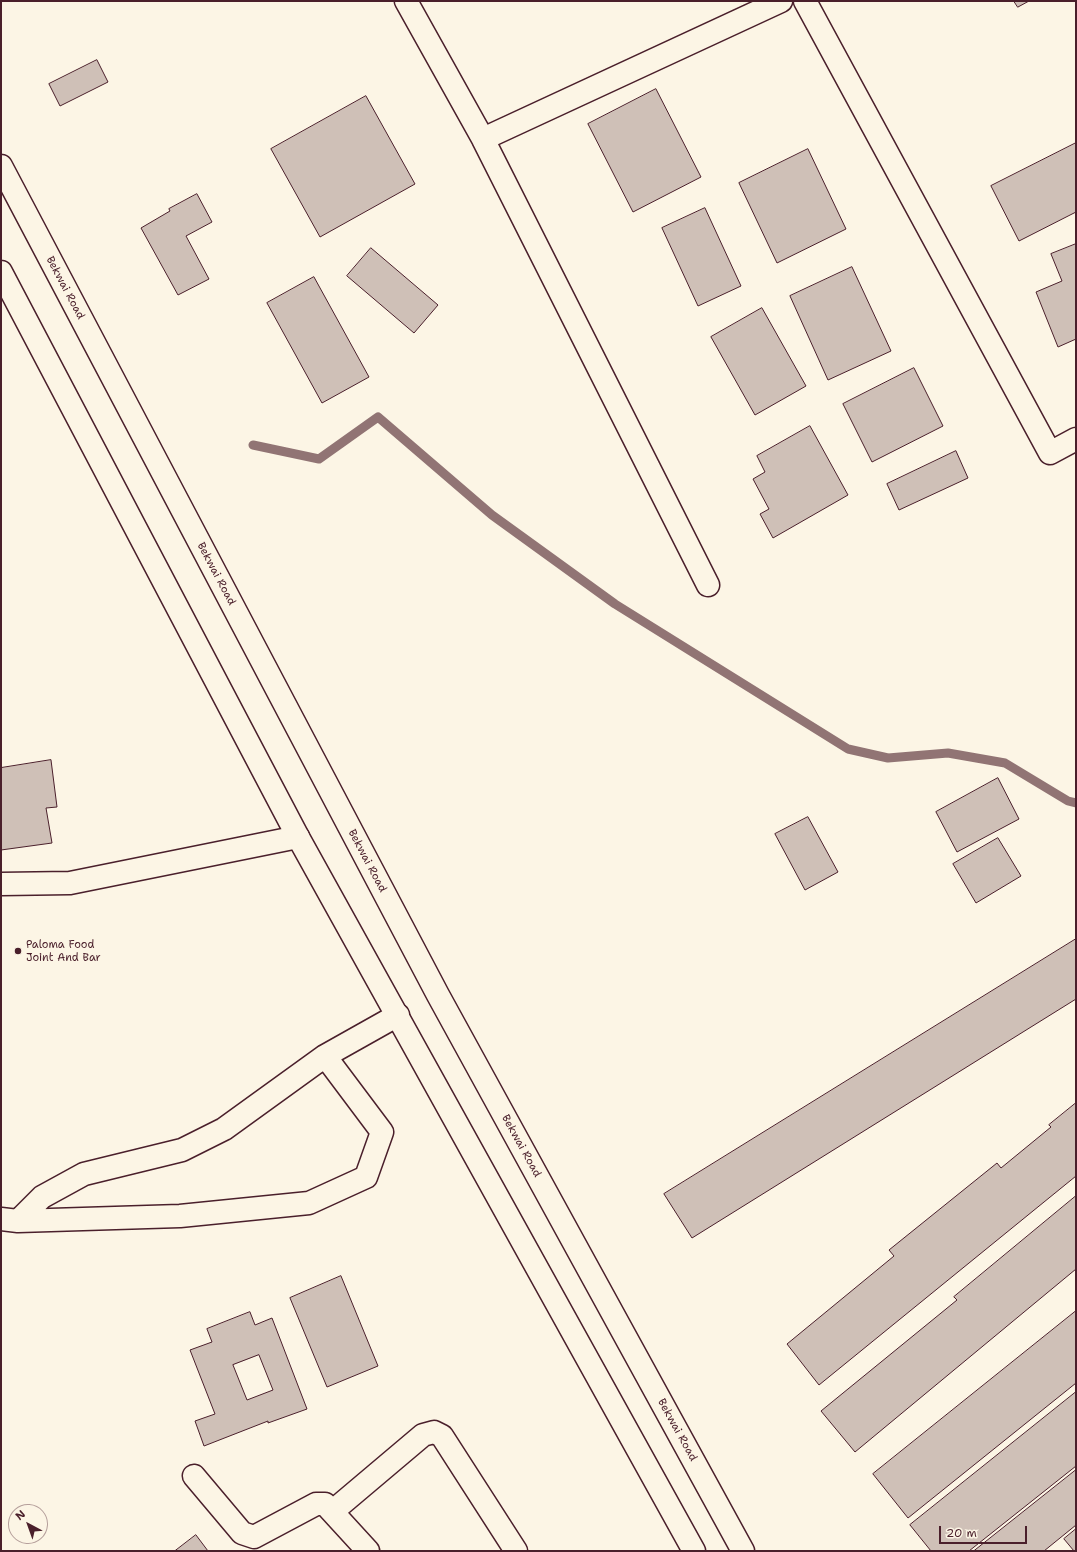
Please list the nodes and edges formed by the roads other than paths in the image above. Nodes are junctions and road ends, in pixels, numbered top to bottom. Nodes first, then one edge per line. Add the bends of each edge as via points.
1 (406, 1) edge
2 (781, 1) edge
3 (805, 1) edge
4 (483, 139) junction
5 (1, 166) edge
6 (1, 272) edge
7 (1076, 438) edge
8 (708, 585) dead end
9 (298, 837) junction
10 (1, 884) edge
11 (398, 1015) junction
12 (325, 1056) junction
13 (10, 1220) edge
14 (194, 1476) dead end
15 (333, 1511) junction
16 (368, 1551) edge
17 (516, 1551) edge
18 (694, 1551) edge
19 (743, 1551) edge

1 - 4 main road
2 - 4 main road
3 - 7 main road via 1050,454
4 - 8 main road
5 - 19 main road, Bekwai Road via 438,996
6 - 9 main road
9 - 10 main road via 70,883
9 - 11 main road
11 - 12 main road
11 - 18 main road
12 - 13 main road via 224,1129 182,1150 84,1174 42,1197
12 - 13 main road via 382,1132 366,1177 309,1203 180,1216
14 - 15 main road via 242,1533 254,1537 316,1504 325,1504
15 - 16 main road
15 - 17 main road via 423,1435 434,1432 442,1436

